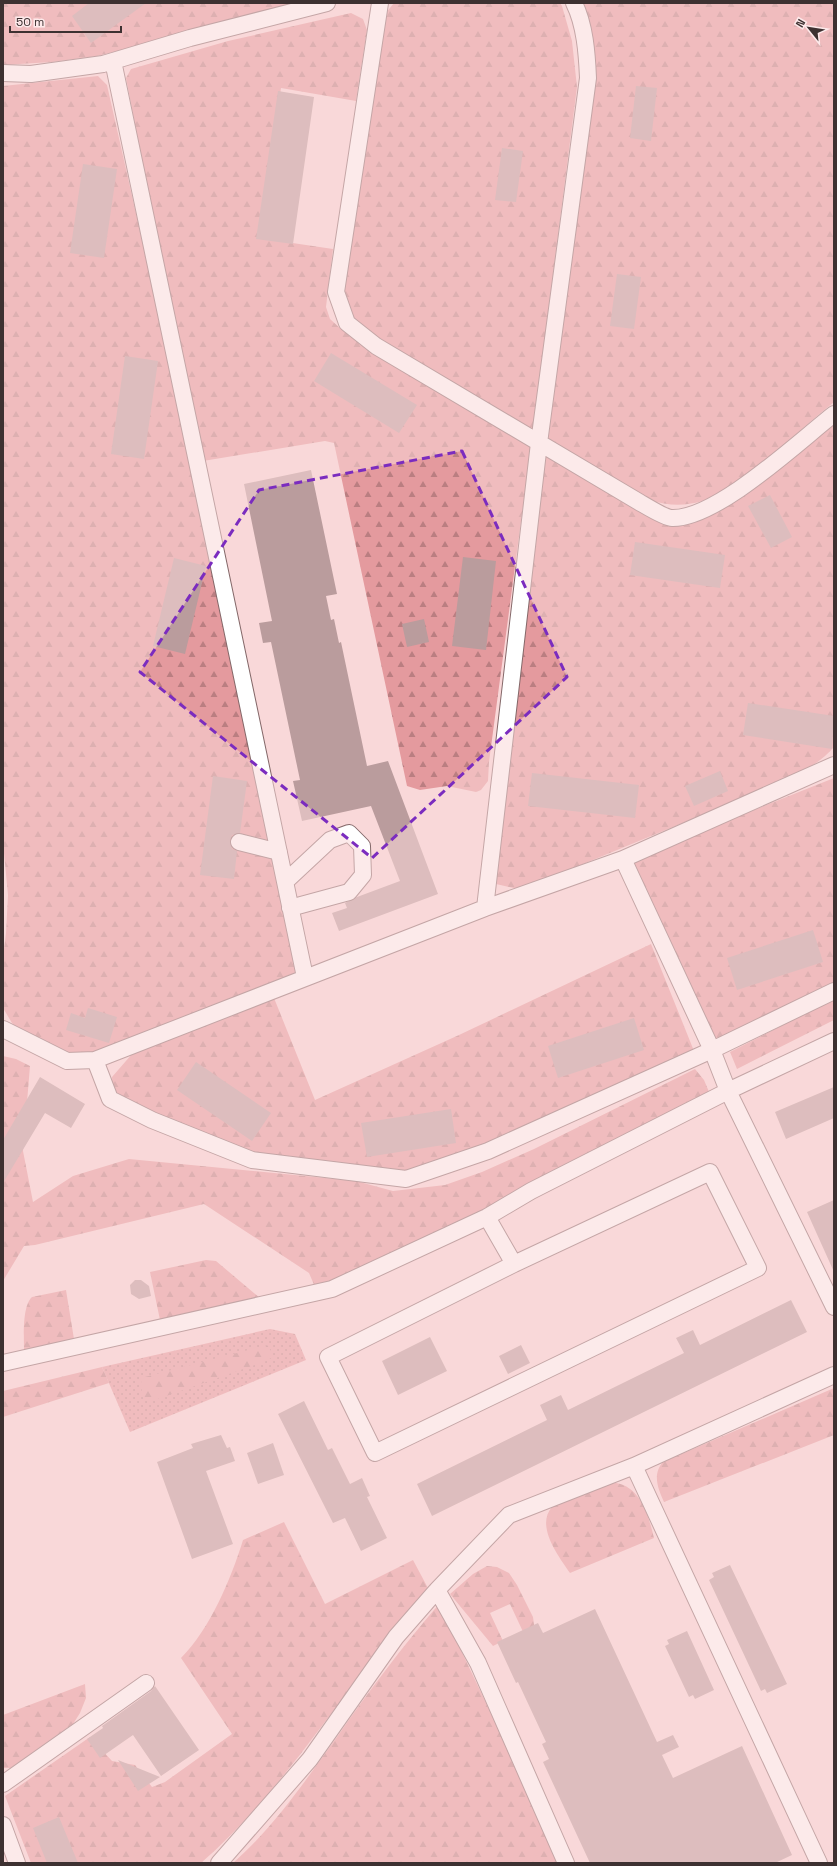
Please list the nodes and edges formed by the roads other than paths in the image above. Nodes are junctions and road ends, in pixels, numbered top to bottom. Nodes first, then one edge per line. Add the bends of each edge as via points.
1 (327, 3) edge
2 (380, 3) edge
3 (574, 3) edge
4 (113, 61) junction
5 (3, 73) edge
6 (834, 414) edge
7 (538, 443) junction
8 (834, 765) edge
9 (239, 842) dead end
10 (279, 852) junction
11 (623, 859) junction
12 (285, 882) junction
13 (290, 908) junction
14 (485, 908) junction
15 (305, 977) junction
16 (834, 991) edge
17 (3, 1029) edge
18 (834, 1041) edge
19 (712, 1050) junction
20 (95, 1060) junction
21 (728, 1091) junction
22 (487, 1217) junction
23 (514, 1264) junction
24 (834, 1307) edge
25 (3, 1363) edge
26 (834, 1375) edge
27 (634, 1466) junction
28 (437, 1590) junction
29 (146, 1683) dead end
30 (3, 1784) edge
31 (3, 1825) edge
32 (17, 1863) edge
33 (219, 1863) edge
34 (566, 1863) edge
35 (819, 1863) edge

1 - 4 lane via 190,38
2 - 7 lane via 336,292 346,322 376,346
3 - 7 lane via 578,9 588,78
4 - 5 lane via 31,74
4 - 10 lane
6 - 7 lane via 730,497 695,514 671,518
7 - 14 lane
8 - 11 lane
9 - 10 lane
10 - 12 lane
11 - 14 lane
11 - 19 lane
12 - 13 lane
12 - 13 lane via 330,840 349,833 362,846 363,875 349,892
13 - 15 lane
14 - 15 lane
15 - 20 lane
16 - 19 lane
17 - 20 lane via 67,1061
18 - 21 lane
19 - 20 lane via 488,1151 406,1179 252,1160 152,1120 110,1099
19 - 21 lane
21 - 22 lane via 531,1191
21 - 24 lane
22 - 23 lane
22 - 25 lane via 332,1289
23 - 23 lane via 710,1172 758,1268 375,1453 328,1357
26 - 27 lane
27 - 28 lane via 509,1515
27 - 35 lane
28 - 33 lane via 396,1637 310,1759
28 - 34 lane via 478,1663
29 - 30 lane
31 - 32 lane

